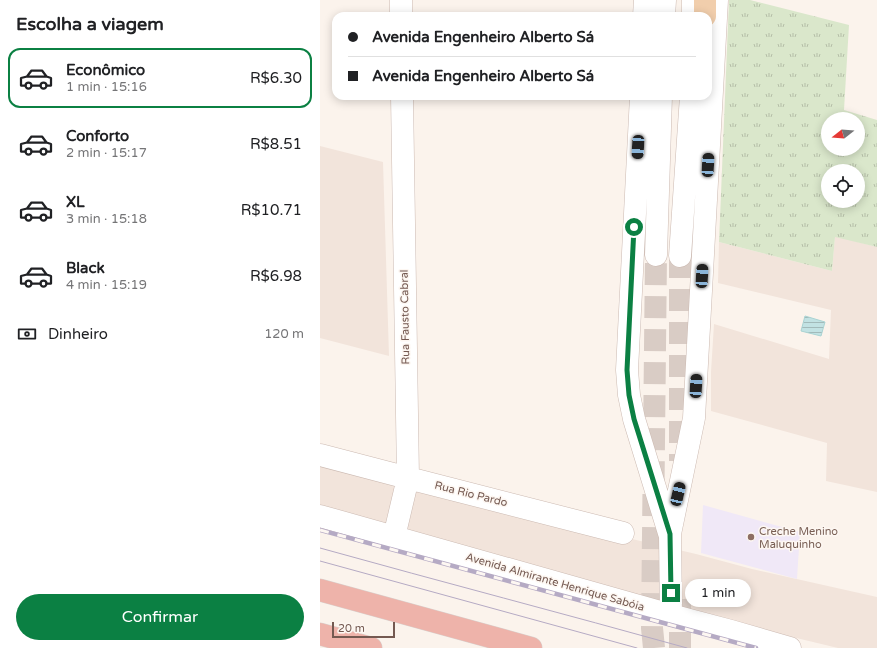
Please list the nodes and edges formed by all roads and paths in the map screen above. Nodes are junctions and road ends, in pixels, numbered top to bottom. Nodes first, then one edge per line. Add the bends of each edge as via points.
1 (401, 0) edge
2 (645, 0) edge
3 (664, 0) edge
4 (694, 0) edge
5 (705, 0) edge
6 (717, 0) edge
7 (401, 12) edge
8 (644, 12) edge
9 (664, 12) edge
10 (694, 12) edge
11 (705, 12) edge
12 (712, 91) edge
13 (402, 100) edge
14 (641, 100) edge
15 (661, 100) edge
16 (691, 100) edge
17 (711, 100) edge
18 (656, 255) tunnel mouth
19 (680, 256) tunnel mouth
20 (320, 455) edge
21 (408, 478) junction
22 (652, 478) junction
23 (681, 485) junction
24 (320, 516) edge
25 (623, 533) dead end
26 (670, 534) junction
27 (394, 537) junction
28 (320, 590) edge
29 (671, 615) junction
30 (321, 636) edge
31 (371, 648) edge
32 (531, 648) edge
33 (790, 648) edge

1 - 7 street
2 - 8 street
3 - 9 street
4 - 10 street
5 - 11 main road
6 - 12 street
13 - 21 street, Rua Fausto Cabral
14 - 22 street via 627,370 634,419
15 - 18 street
16 - 19 street
17 - 23 street via 694,418
20 - 21 street, Rua Rio Pardo
21 - 25 street, Rua Rio Pardo
21 - 27 street, Rua Fausto Cabral
22 - 23 street via 666,494 673,494
22 - 26 street
23 - 26 street
24 - 27 street, Avenida Almirante Henrique Sabóia
26 - 29 street
27 - 29 street, Avenida Almirante Henrique Sabóia
28 - 32 highway
29 - 33 street, Avenida Almirante Henrique Sabóia
30 - 31 highway

